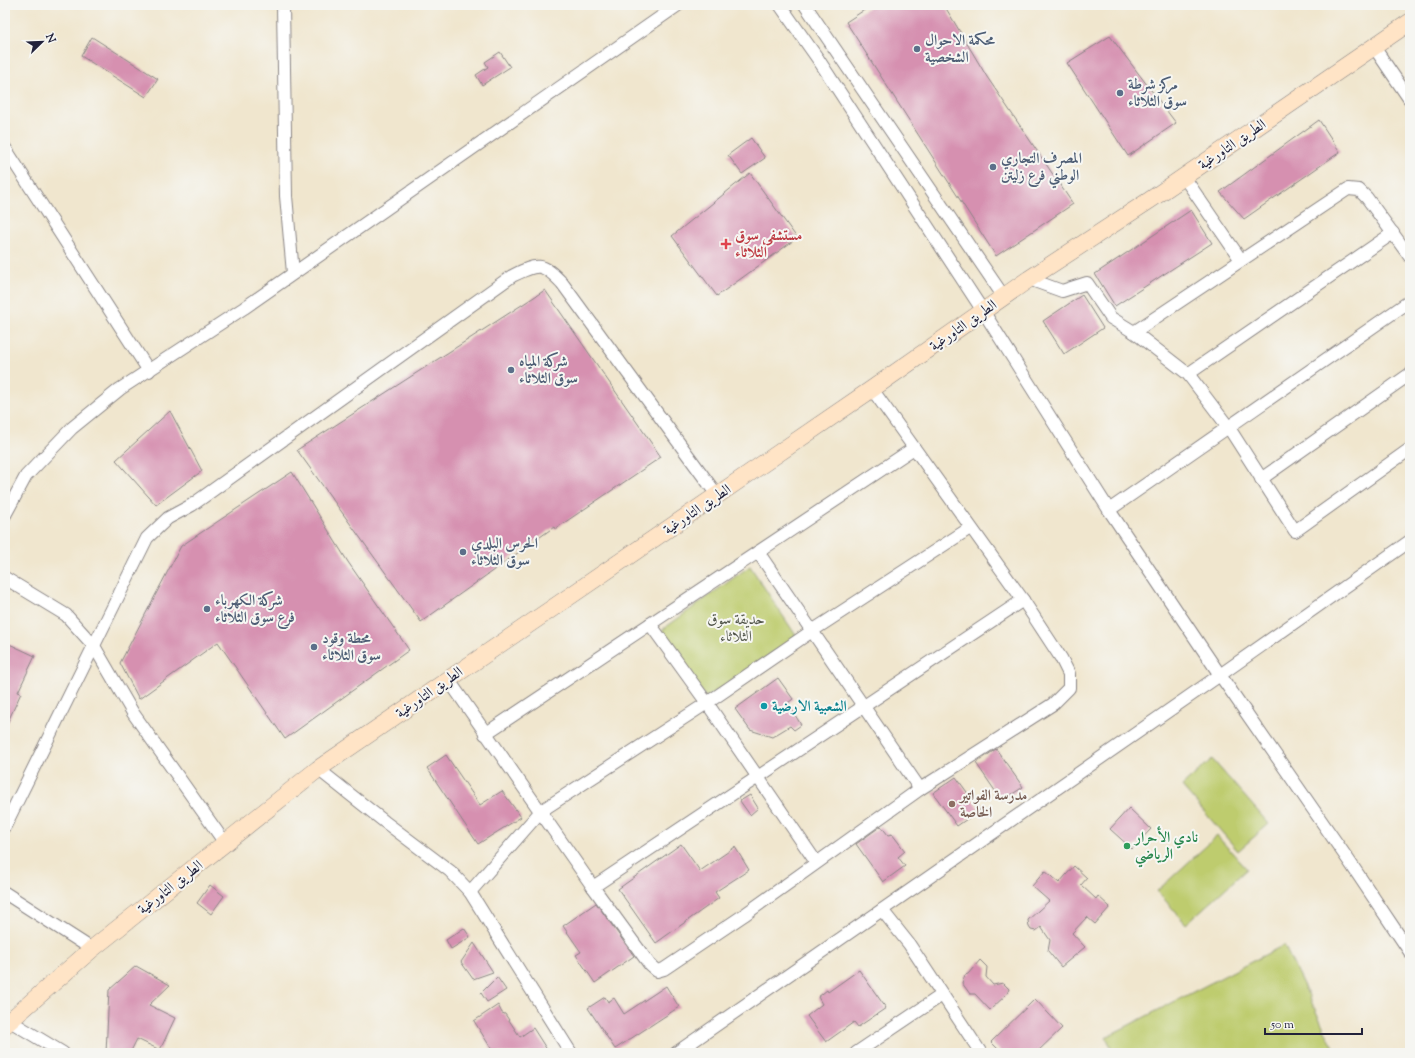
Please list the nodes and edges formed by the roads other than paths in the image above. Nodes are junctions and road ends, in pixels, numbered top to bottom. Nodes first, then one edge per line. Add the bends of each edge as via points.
1 (283, 5) edge
2 (678, 5) edge
3 (780, 5) edge
4 (805, 5) edge
5 (1410, 22) edge
6 (1374, 47) junction
7 (1410, 100) edge
8 (5, 148) edge
9 (1184, 177) junction
10 (1393, 233) junction
11 (1410, 257) edge
12 (1241, 260) junction
13 (293, 273) junction
14 (1029, 279) junction
15 (1004, 297) junction
16 (1410, 301) edge
17 (983, 311) junction
18 (1134, 332) junction
19 (149, 371) junction
20 (1188, 374) junction
21 (1410, 374) edge
22 (872, 389) junction
23 (1229, 428) junction
24 (914, 448) junction
25 (1410, 449) edge
26 (1261, 479) junction
27 (717, 495) junction
28 (1109, 510) junction
29 (5, 515) edge
30 (970, 528) junction
31 (1410, 541) edge
32 (758, 552) junction
33 (5, 578) edge
34 (1023, 600) junction
35 (650, 624) junction
36 (812, 630) junction
37 (94, 646) junction
38 (1220, 675) junction
39 (448, 679) junction
40 (708, 703) junction
41 (864, 707) junction
42 (485, 734) junction
43 (318, 769) junction
44 (757, 777) junction
45 (920, 789) junction
46 (541, 812) junction
47 (5, 826) edge
48 (225, 843) junction
49 (816, 862) junction
50 (593, 887) junction
51 (470, 892) junction
52 (5, 894) edge
53 (882, 910) junction
54 (92, 949) junction
55 (1410, 952) edge
56 (942, 995) junction
57 (8, 1023) edge
58 (63, 1053) edge
59 (571, 1053) edge
60 (676, 1053) edge
61 (856, 1053) edge
62 (981, 1053) edge

1 - 13 street via 286,196
2 - 13 street
3 - 17 street
4 - 15 street
5 - 6 street, الطريق التاورغية
6 - 7 street
6 - 9 street, الطريق التاورغية
8 - 19 street
9 - 12 street
9 - 14 street, الطريق التاورغية
10 - 11 street
10 - 12 street via 1359,190 1348,189
10 - 20 street
12 - 18 street
13 - 19 street
14 - 15 street, الطريق التاورغية
14 - 18 street via 1062,291 1086,283 1111,318
15 - 17 street, الطريق التاورغية
16 - 23 street
17 - 22 street, الطريق التاورغية
17 - 28 street
18 - 20 street
19 - 29 street via 120,389 72,428 26,476
20 - 23 street
21 - 26 street
22 - 24 street
22 - 27 street, الطريق التاورغية
23 - 26 street
23 - 28 street
24 - 30 street
24 - 32 street
25 - 26 street via 1295,531
27 - 37 street via 562,283 550,270 539,266 528,268 512,276 198,501 168,518 147,538
27 - 39 street, الطريق التاورغية
28 - 38 street
30 - 34 street
30 - 36 street
31 - 38 street
32 - 35 street
32 - 36 street
33 - 37 street via 66,614
34 - 41 street
34 - 45 street via 1062,658 1069,674 1069,688 1053,704
35 - 40 street
35 - 42 street
36 - 40 street
36 - 41 street
37 - 47 street
37 - 48 street via 133,713
38 - 53 street
38 - 55 street
39 - 42 street
39 - 43 street, الطريق التاورغية
40 - 44 street
40 - 46 street
41 - 44 street
41 - 45 street
42 - 46 street
43 - 48 street, الطريق التاورغية
43 - 51 street via 450,871
44 - 49 street
44 - 50 street
45 - 49 street
46 - 50 street
46 - 51 street
48 - 54 street, الطريق التاورغية
49 - 50 street via 744,915 664,969 657,971
51 - 59 street
52 - 54 street
53 - 56 street via 909,944
53 - 60 street
54 - 57 street, الطريق التاورغية
56 - 61 street
56 - 62 street
57 - 58 street

